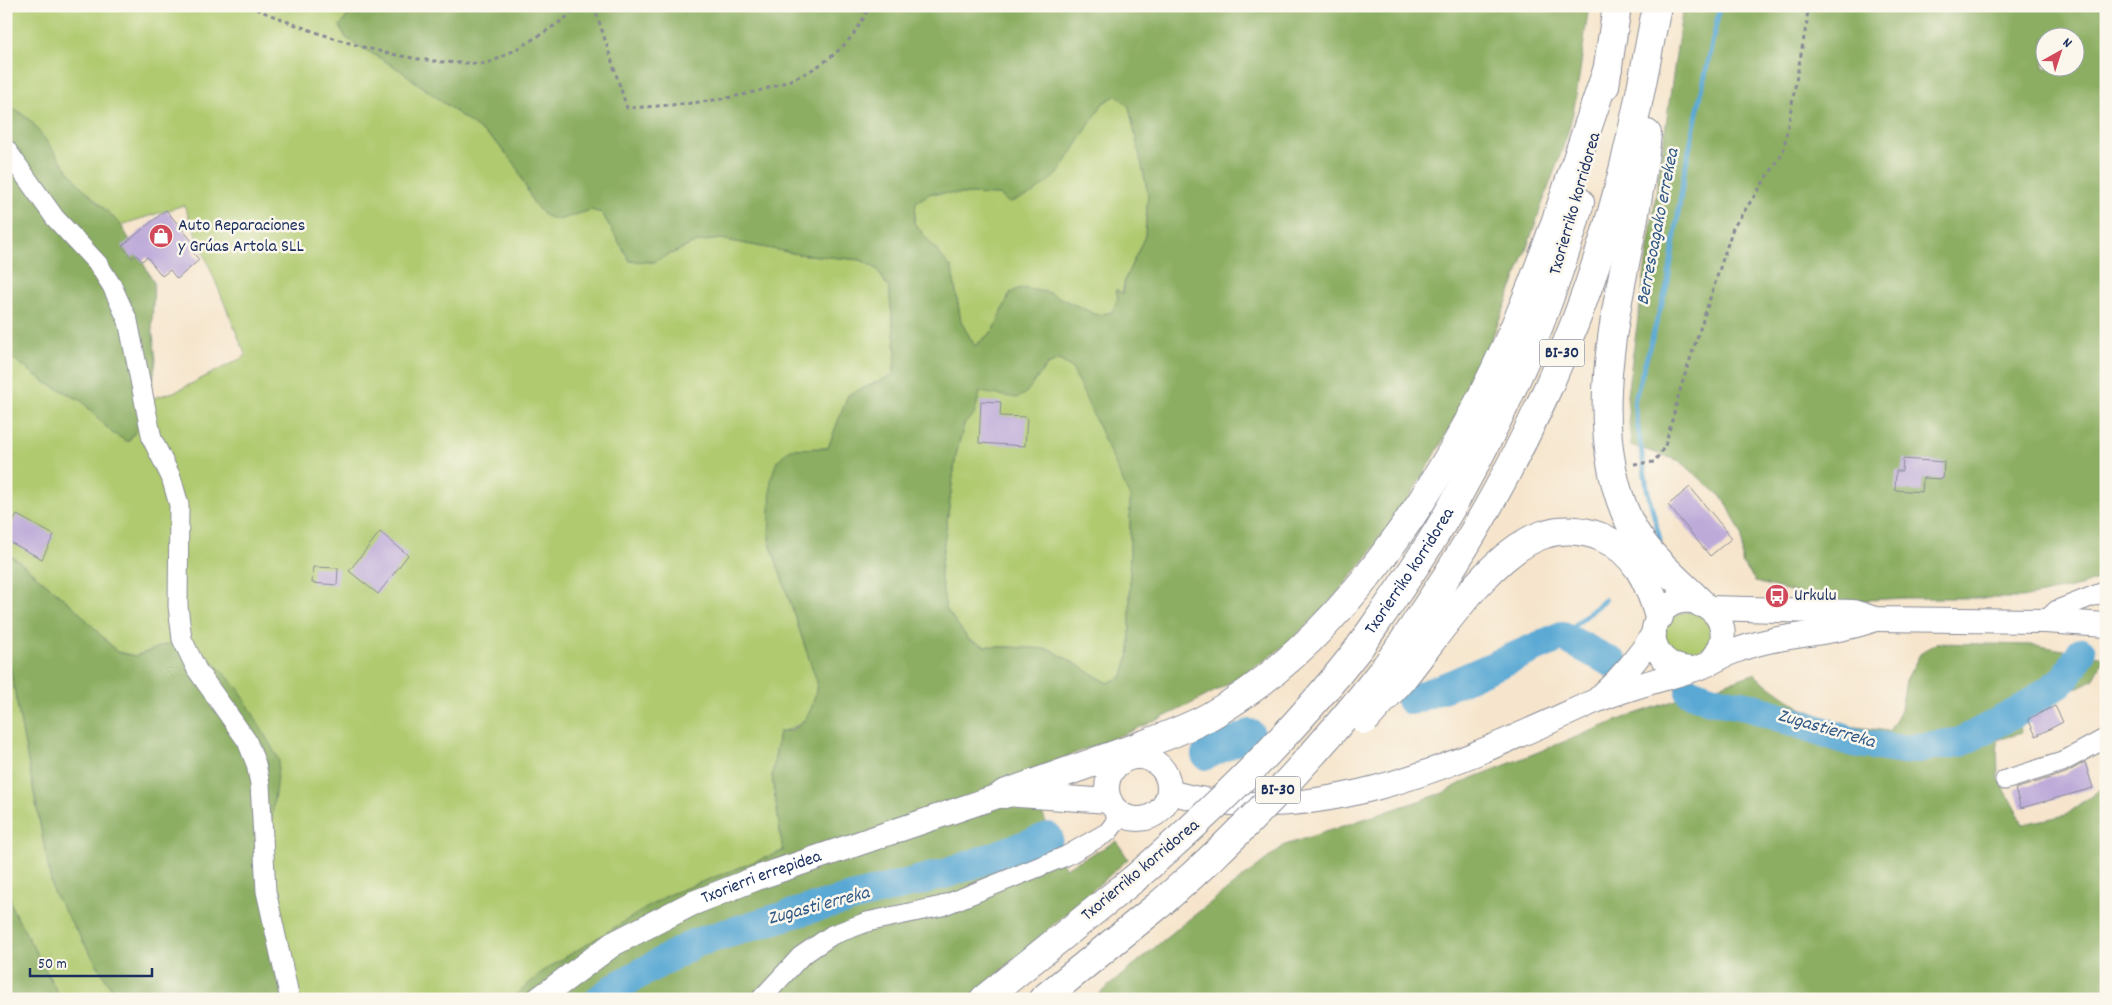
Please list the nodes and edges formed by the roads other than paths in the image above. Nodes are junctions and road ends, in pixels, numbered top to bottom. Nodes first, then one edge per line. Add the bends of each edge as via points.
1 (1618, 6) edge
2 (1658, 6) edge
3 (1608, 68) junction
4 (6, 149) edge
5 (2106, 591) edge
6 (1706, 605) junction
7 (1875, 619) junction
8 (2045, 621) junction
9 (1656, 625) junction
10 (2106, 625) edge
11 (1703, 665) junction
12 (1394, 672) junction
13 (1595, 702) junction
14 (1196, 723) junction
15 (2106, 738) edge
16 (1152, 760) junction
17 (1112, 772) junction
18 (2005, 780) dead end
19 (1042, 781) junction
20 (1169, 792) junction
21 (1004, 794) junction
22 (1116, 812) junction
23 (290, 999) edge
24 (539, 999) edge
25 (760, 999) edge
26 (984, 999) edge
27 (1043, 999) edge

1 - 3 highway, Txorierriko korridorea / BI-30
2 - 6 highway via 1645,156 1614,331 1607,385 1606,429 1611,469 1629,522 1661,563
2 - 12 highway, Txorierriko korridorea / BI-30 via 1622,173 1600,250 1569,338 1529,429 1497,491
3 - 14 highway via 1542,260 1520,313 1460,435 1427,491 1382,555 1333,615 1278,667
3 - 26 highway, Txorierriko korridorea / BI-30, bridge via 1598,132 1581,200 1530,349 1460,493 1412,570 1359,648 1268,756 1210,813 1134,879
4 - 23 street via 56,218 98,264 126,317 152,439 171,476 179,505 178,606 182,638 197,670 241,732 256,764 266,891
5 - 8 street via 2057,610
6 - 7 main road via 1852,612
6 - 9 main road via 1692,600 1673,604
6 - 11 main road via 1717,615 1723,634 1722,644
7 - 8 main road
7 - 11 main road via 1857,626 1772,638
8 - 10 main road
9 - 11 main road via 1655,643 1665,661 1674,666
9 - 12 highway via 1646,579 1624,550 1592,534 1570,530 1545,534 1519,547 1495,566
9 - 13 main road via 1644,650
11 - 13 main road
12 - 27 highway, Txorierriko korridorea, bridge via 1310,781 1245,840 1206,864
13 - 20 main road via 1551,723 1444,764 1347,795 1309,802 1245,803 1194,799
14 - 16 highway
14 - 19 highway
15 - 18 street via 2062,762
16 - 17 main road via 1134,758 1118,765
16 - 20 main road via 1166,773
17 - 19 main road
17 - 22 main road via 1108,786
19 - 21 highway
20 - 22 main road via 1160,810 1152,816 1142,819
21 - 22 main road via 1049,795
21 - 24 main road, Txorierri errepidea via 757,878 692,904 613,944
22 - 25 street via 1108,832 1066,856 930,910 867,922 832,935 801,956

